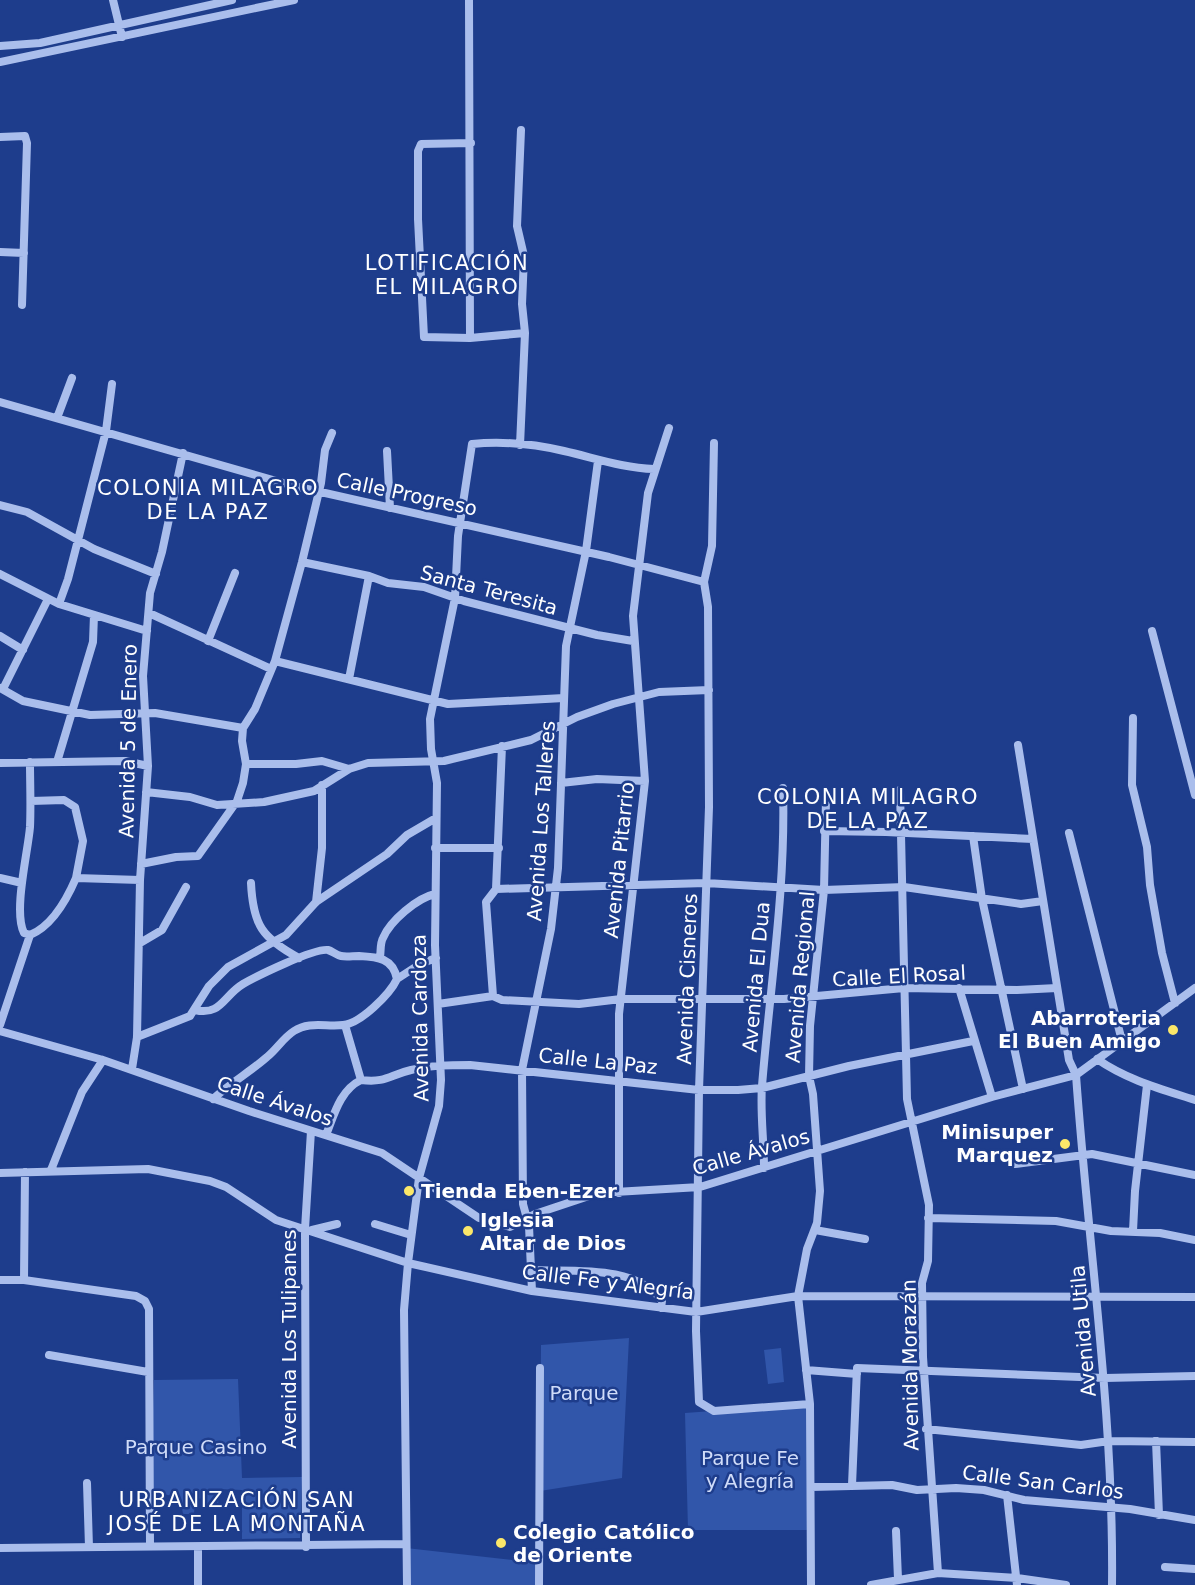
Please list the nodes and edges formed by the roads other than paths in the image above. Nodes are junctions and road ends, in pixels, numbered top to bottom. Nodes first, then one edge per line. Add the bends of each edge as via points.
1 (113, 0) edge
2 (232, 0) edge
3 (249, 0) edge
4 (294, 0) edge
5 (469, 0) edge
6 (251, 9) junction
7 (119, 26) junction
8 (122, 38) junction
9 (0, 46) edge
10 (0, 62) edge
11 (521, 130) dead end
12 (0, 137) edge
13 (471, 143) junction
14 (0, 252) edge
15 (24, 253) junction
16 (22, 305) dead end
17 (525, 333) junction
18 (470, 338) junction
19 (72, 378) dead end
20 (112, 384) dead end
21 (0, 402) edge
22 (57, 418) junction
23 (669, 428) dead end
24 (106, 431) junction
25 (332, 433) dead end
26 (714, 443) dead end
27 (520, 445) junction
28 (387, 451) dead end
29 (183, 453) junction
30 (598, 461) junction
31 (654, 469) junction
32 (319, 492) junction
33 (0, 505) edge
34 (390, 507) junction
35 (460, 523) junction
36 (78, 539) junction
37 (586, 551) junction
38 (303, 562) junction
39 (638, 564) junction
40 (235, 573) dead end
41 (0, 574) edge
42 (156, 574) junction
43 (369, 576) junction
44 (704, 582) junction
45 (454, 598) junction
46 (48, 599) junction
47 (59, 604) junction
48 (149, 613) junction
49 (94, 615) junction
50 (570, 628) junction
51 (147, 631) junction
52 (1152, 631) dead end
53 (0, 636) edge
54 (208, 641) junction
55 (633, 641) junction
56 (22, 650) junction
57 (273, 665) junction
58 (349, 679) junction
59 (2, 688) edge
60 (709, 690) junction
61 (640, 697) junction
62 (564, 698) junction
63 (434, 701) junction
64 (72, 712) junction
65 (145, 714) junction
66 (1132, 718) dead end
67 (563, 724) junction
68 (243, 728) junction
69 (502, 746) junction
70 (1018, 746) dead end
71 (1195, 755) edge
72 (433, 761) junction
73 (30, 762) junction
74 (57, 762) junction
75 (0, 763) edge
76 (246, 764) junction
77 (1188, 764) junction
78 (148, 766) junction
79 (349, 769) junction
80 (645, 781) junction
81 (561, 783) junction
82 (322, 785) junction
83 (783, 789) dead end
84 (900, 790) dead end
85 (146, 792) junction
86 (1195, 795) edge
87 (826, 799) dead end
88 (31, 801) junction
89 (236, 804) junction
90 (436, 818) junction
91 (824, 831) junction
92 (902, 832) junction
93 (1070, 833) dead end
94 (973, 836) junction
95 (1033, 839) junction
96 (435, 848) junction
97 (499, 848) junction
98 (141, 864) junction
99 (0, 878) edge
100 (76, 878) junction
101 (140, 880) junction
102 (22, 883) junction
103 (251, 883) dead end
104 (706, 883) junction
105 (633, 885) junction
106 (186, 887) dead end
107 (556, 887) junction
108 (780, 887) junction
109 (904, 887) junction
110 (495, 889) junction
111 (825, 890) junction
112 (435, 894) junction
113 (982, 899) junction
114 (1043, 901) junction
115 (316, 903) junction
116 (30, 935) junction
117 (140, 943) junction
118 (273, 944) junction
119 (380, 957) junction
120 (299, 958) junction
121 (436, 958) junction
122 (397, 979) junction
123 (904, 988) junction
124 (959, 988) junction
125 (1057, 988) junction
126 (1195, 988) edge
127 (1001, 989) junction
128 (493, 996) junction
129 (815, 996) junction
130 (621, 999) junction
131 (702, 999) junction
132 (772, 999) junction
133 (535, 1003) junction
134 (1175, 1003) junction
135 (438, 1004) junction
136 (195, 1010) junction
137 (0, 1025) edge
138 (345, 1025) junction
139 (0, 1031) edge
140 (137, 1037) junction
141 (973, 1041) junction
142 (1122, 1041) junction
143 (906, 1054) junction
144 (103, 1059) junction
145 (1097, 1059) junction
146 (441, 1065) junction
147 (132, 1069) junction
148 (522, 1070) junction
149 (1076, 1075) junction
150 (809, 1076) junction
151 (359, 1078) junction
152 (619, 1080) junction
153 (1147, 1085) junction
154 (762, 1088) junction
155 (699, 1089) junction
156 (1023, 1089) junction
157 (992, 1097) junction
158 (213, 1099) junction
159 (1195, 1100) edge
160 (912, 1121) junction
161 (311, 1131) junction
162 (326, 1135) junction
163 (816, 1150) junction
164 (1082, 1155) junction
165 (1015, 1164) dead end
166 (1137, 1164) junction
167 (764, 1168) junction
168 (51, 1170) junction
169 (0, 1173) edge
170 (25, 1173) junction
171 (1195, 1174) edge
172 (419, 1178) junction
173 (700, 1187) junction
174 (619, 1193) junction
175 (527, 1218) junction
176 (928, 1218) junction
177 (337, 1224) dead end
178 (375, 1224) dead end
179 (1090, 1227) junction
180 (308, 1230) junction
181 (815, 1230) junction
182 (1133, 1231) junction
183 (411, 1235) junction
184 (865, 1239) dead end
185 (1195, 1240) edge
186 (408, 1263) junction
187 (532, 1270) junction
188 (0, 1280) edge
189 (24, 1280) junction
190 (532, 1291) junction
191 (1095, 1295) junction
192 (798, 1296) junction
193 (922, 1297) junction
194 (1195, 1297) edge
195 (661, 1308) junction
196 (696, 1312) junction
197 (49, 1355) dead end
198 (540, 1368) dead end
199 (806, 1370) junction
200 (857, 1371) junction
201 (148, 1372) junction
202 (923, 1372) junction
203 (1195, 1376) edge
204 (1105, 1378) junction
205 (810, 1404) junction
206 (926, 1429) junction
207 (1109, 1441) junction
208 (1156, 1441) junction
209 (1195, 1442) edge
210 (87, 1483) dead end
211 (852, 1485) junction
212 (811, 1487) junction
213 (931, 1489) junction
214 (1007, 1495) junction
215 (1113, 1508) junction
216 (1159, 1515) junction
217 (1195, 1520) edge
218 (896, 1531) dead end
219 (406, 1544) junction
220 (150, 1546) junction
221 (89, 1547) junction
222 (198, 1547) junction
223 (306, 1547) junction
224 (0, 1548) edge
225 (1165, 1567) dead end
226 (1195, 1569) edge
227 (938, 1573) junction
228 (898, 1579) junction
229 (1017, 1582) edge
230 (198, 1585) edge
231 (407, 1585) edge
232 (539, 1585) edge
233 (811, 1585) edge
234 (871, 1585) edge
235 (1066, 1585) edge
236 (1112, 1585) edge

1 - 7 street
2 - 7 street
3 - 6 street
4 - 6 street
5 - 13 street
6 - 8 street
7 - 8 street
7 - 9 street via 40,43
8 - 10 street
11 - 17 street via 517,226 524,256
12 - 15 street via 25,136 27,143
13 - 18 street
13 - 18 street via 421,144 418,151 424,337
14 - 15 street
15 - 16 street
17 - 18 street
17 - 27 street
19 - 22 street
20 - 24 street
21 - 22 street, Calle Progreso
22 - 24 street, Calle Progreso
23 - 31 street, Avenida Pitarrio
24 - 29 street, Calle Progreso
24 - 36 street
25 - 32 street via 325,450
26 - 44 street, Avenida Cisneros via 712,546
27 - 30 street
27 - 35 street, Avenida Cardoza via 472,444
28 - 34 street
29 - 32 street, Calle Progreso
29 - 42 street, Avenida 5 de Enero
30 - 31 street
30 - 37 street, Avenida Los Talleres
31 - 39 street, Avenida Pitarrio
32 - 34 street, Calle Progreso
32 - 38 street
33 - 36 street via 27,512
34 - 35 street, Calle Progreso
35 - 37 street, Calle Progreso
35 - 45 street, Avenida Cardoza
36 - 42 street
36 - 47 street
37 - 39 street, Calle Progreso
37 - 50 street, Avenida Los Talleres
38 - 43 street, Santa Teresita
38 - 57 street
39 - 44 street, Calle Progreso
39 - 55 street, Avenida Pitarrio
40 - 54 street
41 - 46 street
42 - 48 street, Avenida 5 de Enero
43 - 45 street, Santa Teresita via 388,583 424,587
43 - 58 street
44 - 60 street, Avenida Cisneros
45 - 50 street, Santa Teresita
45 - 63 street, Avenida Cardoza
46 - 47 street
46 - 56 street
47 - 49 street
48 - 51 street, Avenida 5 de Enero
48 - 54 street
49 - 51 street
49 - 64 street via 93,642
50 - 55 street, Santa Teresita
50 - 62 street, Avenida Los Talleres
51 - 65 street, Avenida 5 de Enero
52 - 77 street
53 - 56 street
54 - 57 street
55 - 61 street, Avenida Pitarrio
56 - 59 street
57 - 58 street
57 - 68 street
58 - 63 street
59 - 64 street via 22,701
60 - 61 street via 659,692
60 - 104 street, Avenida Cisneros
61 - 67 street
61 - 80 street, Avenida Pitarrio
62 - 63 street via 448,704
62 - 67 street, Avenida Los Talleres
63 - 72 street, Avenida Cardoza via 430,719
64 - 65 street
64 - 74 street
65 - 68 street
65 - 78 street, Avenida 5 de Enero
66 - 134 street via 1132,785 1148,847 1150,885
67 - 69 street via 531,740
67 - 81 street, Avenida Los Talleres
68 - 76 street
69 - 72 street via 444,762
69 - 97 street
70 - 95 street, Avenida Utila
71 - 77 street
72 - 79 street via 368,763
72 - 90 street, Avenida Cardoza
73 - 74 street
73 - 75 street
73 - 88 street
74 - 78 street via 125,761
76 - 79 street via 322,761
76 - 89 street
77 - 86 street
78 - 85 street, Avenida 5 de Enero
79 - 82 street
80 - 81 street via 597,779
80 - 105 street, Avenida Pitarrio
81 - 107 street, Avenida Los Talleres
82 - 89 street via 288,798
82 - 115 street via 322,848
83 - 108 street, Avenida El Dua
84 - 92 street, Avenida Morazán
85 - 89 street via 190,796 217,805
85 - 98 street, Avenida 5 de Enero
87 - 91 street, Avenida Regional
88 - 100 street via 64,800 75,807 83,841
88 - 102 street
89 - 98 street via 198,856
90 - 96 street, Avenida Cardoza
90 - 115 street
91 - 92 street
91 - 111 street, Avenida Regional
92 - 94 street
92 - 109 street, Avenida Morazán
93 - 142 street
94 - 95 street
94 - 113 street
95 - 114 street, Avenida Utila
96 - 97 street
96 - 112 street, Avenida Cardoza
97 - 110 street
98 - 101 street, Avenida 5 de Enero
99 - 102 street
100 - 101 street
100 - 116 street via 46,926
101 - 117 street, Avenida 5 de Enero
102 - 116 street via 20,926
103 - 118 street via 253,911
104 - 105 street
104 - 108 street
104 - 131 street, Avenida Cisneros
105 - 107 street
105 - 130 street, Avenida Pitarrio
106 - 117 street via 162,930
107 - 110 street
107 - 133 street, Avenida Los Talleres
108 - 111 street
108 - 132 street, Avenida El Dua
109 - 111 street
109 - 113 street
109 - 123 street, Avenida Morazán
110 - 128 street via 486,902
111 - 129 street, Avenida Regional
112 - 119 street via 426,896 390,926 382,940
112 - 121 street, Avenida Cardoza
113 - 114 street via 1021,904
113 - 127 street
114 - 125 street, Avenida Utila
115 - 118 street
116 - 137 street
117 - 140 street, Avenida 5 de Enero
118 - 120 street
118 - 136 street via 228,967
119 - 120 street via 339,956 328,950
119 - 122 street via 392,965
120 - 136 street via 242,985 218,1009
121 - 122 street
121 - 135 street, Avenida Cardoza
122 - 138 street via 392,990 370,1010
123 - 124 street, Calle El Rosal
123 - 129 street, Calle El Rosal
123 - 143 street, Avenida Morazán
124 - 127 street, Calle El Rosal
124 - 141 street
125 - 127 street, Calle El Rosal
125 - 149 street, Avenida Utila via 1069,1060
126 - 134 street, Calle Ávalos
127 - 156 street
128 - 133 street, Calle El Rosal
128 - 135 street, Calle El Rosal
129 - 132 street, Calle El Rosal
129 - 150 street, Avenida Regional
130 - 131 street, Calle El Rosal
130 - 133 street, Calle El Rosal via 579,1004
130 - 152 street, Avenida Pitarrio
131 - 132 street, Calle El Rosal
131 - 155 street, Avenida Cisneros
132 - 154 street, Avenida El Dua
133 - 148 street, Avenida Los Talleres
134 - 142 street, Calle Ávalos
135 - 146 street, Avenida Cardoza
136 - 140 street via 190,1016
138 - 151 street
138 - 158 street via 323,1024 295,1030
139 - 144 street, Calle Ávalos
140 - 147 street, Avenida 5 de Enero
141 - 143 street, Calle La Paz
141 - 157 street
142 - 145 street, Calle Ávalos
143 - 150 street, Calle La Paz
143 - 160 street, Avenida Morazán via 907,1099
144 - 147 street, Calle Ávalos
144 - 168 street via 82,1092
145 - 149 street, Calle Ávalos
145 - 153 street via 1113,1071
146 - 148 street, Calle La Paz
146 - 151 street, Calle La Paz via 408,1070 389,1080
146 - 172 street, Avenida Cardoza via 440,1106
147 - 158 street, Calle Ávalos
148 - 152 street, Calle La Paz
148 - 175 street, Avenida Los Talleres via 523,1192
149 - 156 street, Calle Ávalos
149 - 164 street, Avenida Utila
150 - 154 street, Calle La Paz
150 - 163 street, Avenida Regional
151 - 162 street via 341,1098
152 - 155 street, Calle La Paz
152 - 174 street, Avenida Pitarrio
153 - 159 street
153 - 166 street
154 - 155 street, Calle La Paz
154 - 167 street, Avenida El Dua
155 - 173 street, Avenida Cisneros
156 - 157 street, Calle Ávalos
157 - 160 street, Calle Ávalos
158 - 161 street, Calle Ávalos
160 - 163 street, Calle Ávalos
160 - 176 street, Avenida Morazán
161 - 162 street, Calle Ávalos
161 - 180 street, Avenida Los Tulipanes
162 - 172 street, Calle Ávalos via 382,1153
163 - 167 street, Calle Ávalos
163 - 181 street, Avenida Regional via 820,1191
164 - 165 street
164 - 166 street
164 - 179 street, Avenida Utila
166 - 171 street
166 - 182 street
167 - 173 street, Calle Ávalos
168 - 170 street, Calle Fe y Alegría
168 - 180 street, Calle Fe y Alegría via 148,1169 210,1181 276,1220
169 - 170 street, Calle Fe y Alegría
170 - 189 street
172 - 175 street, Calle Ávalos via 479,1218 510,1227
172 - 183 street, Avenida Cardoza
173 - 174 street, Calle Ávalos
173 - 196 street, Avenida Cisneros
174 - 175 street, Calle Ávalos via 598,1193
175 - 187 street, Avenida Los Talleres
176 - 179 street via 1056,1221
176 - 193 street, Avenida Morazán via 928,1261
177 - 180 street
178 - 183 street
179 - 182 street
179 - 191 street, Avenida Utila
180 - 186 street, Calle Fe y Alegría
180 - 223 street, Avenida Los Tulipanes
181 - 184 street
181 - 192 street, Avenida Regional via 807,1249
182 - 185 street
183 - 186 street, Avenida Cardoza
186 - 190 street, Calle Fe y Alegría
186 - 219 street, Avenida Cardoza via 404,1310
187 - 190 street, Avenida Los Talleres
187 - 195 street via 595,1272 630,1279 656,1292 662,1300
188 - 189 street
189 - 201 street via 136,1296 146,1301
190 - 195 street, Calle Fe y Alegría
191 - 193 street, Calle Fe y Alegría
191 - 194 street, Calle Fe y Alegría
191 - 204 street, Avenida Utila
192 - 193 street, Calle Fe y Alegría
192 - 196 street, Calle Fe y Alegría
192 - 199 street, Avenida Regional
193 - 202 street, Avenida Morazán
195 - 196 street, Calle Fe y Alegría
196 - 205 street, Avenida Cisneros via 699,1402 705,1408 714,1411
197 - 201 street
198 - 232 street
199 - 200 street
199 - 205 street, Avenida Regional
200 - 202 street
200 - 211 street
201 - 220 street
202 - 204 street via 985,1371
202 - 206 street, Avenida Morazán
203 - 204 street
204 - 207 street, Avenida Utila
205 - 212 street, Avenida Regional
206 - 207 street via 1082,1445
206 - 213 street, Avenida Morazán
207 - 208 street
207 - 215 street, Avenida Utila
208 - 209 street
208 - 216 street
210 - 221 street
211 - 212 street, Calle San Carlos
211 - 213 street, Calle San Carlos
212 - 233 street, Avenida Regional
213 - 214 street, Calle San Carlos via 984,1490
213 - 227 street, Avenida Morazán
214 - 215 street, Calle San Carlos
214 - 229 street
215 - 216 street, Calle San Carlos
215 - 236 street, Avenida Utila
216 - 217 street, Calle San Carlos
218 - 228 street
219 - 223 street
219 - 231 street, Avenida Cardoza
220 - 221 street
220 - 222 street
221 - 224 street
222 - 223 street
222 - 230 street
225 - 226 street
227 - 228 street
227 - 229 street
228 - 234 street
229 - 235 street

